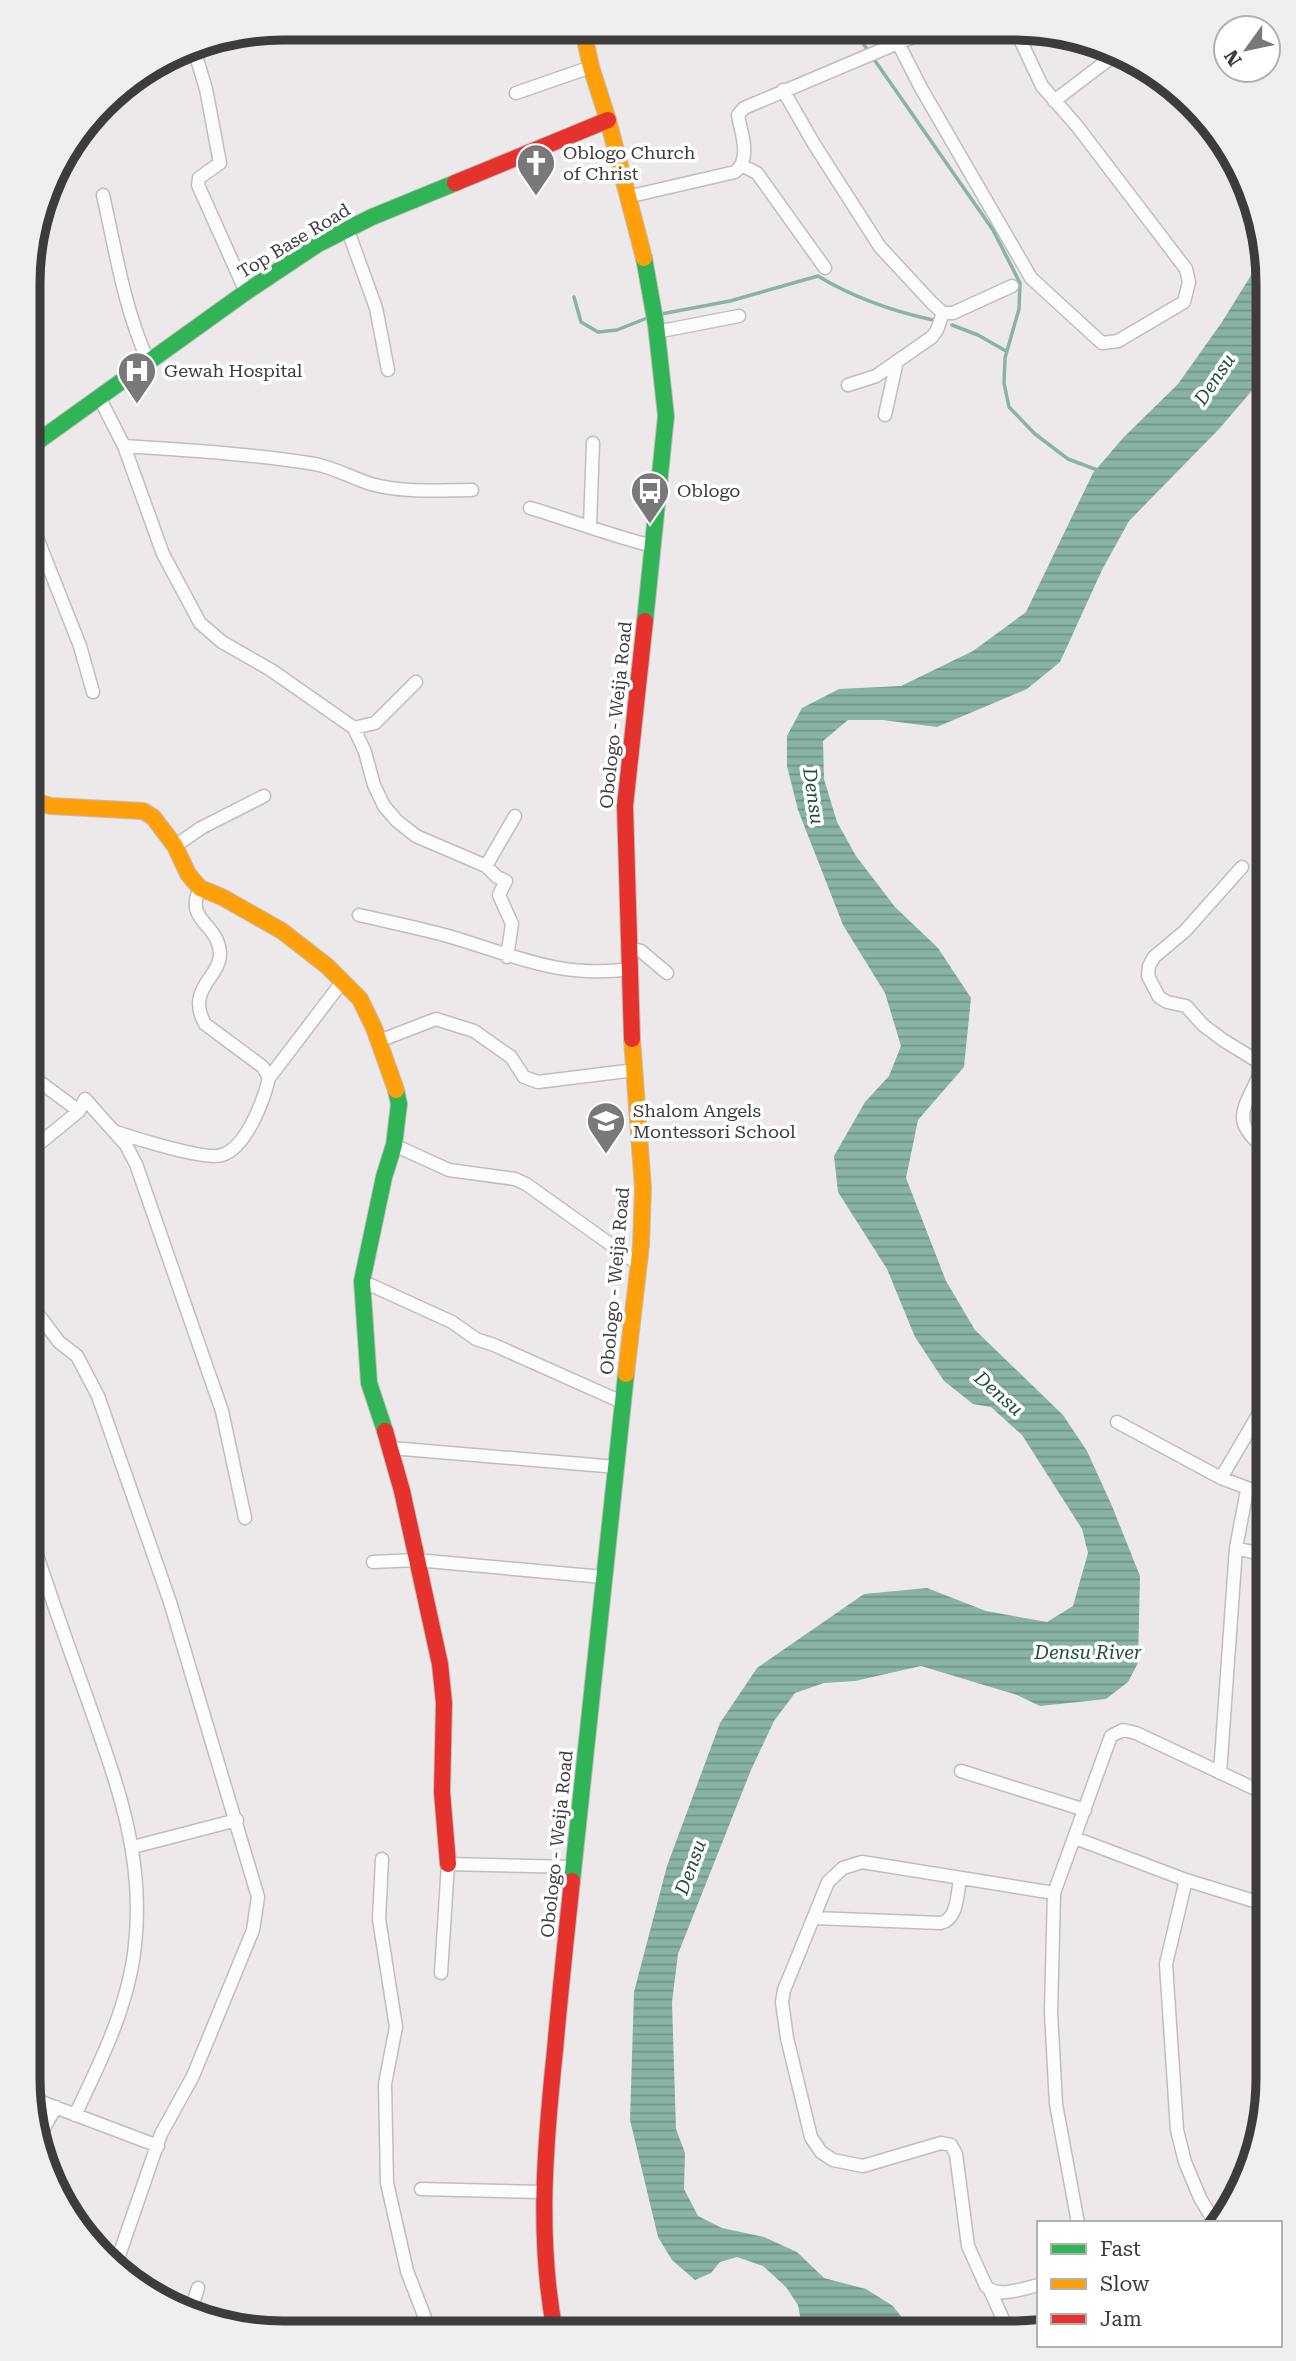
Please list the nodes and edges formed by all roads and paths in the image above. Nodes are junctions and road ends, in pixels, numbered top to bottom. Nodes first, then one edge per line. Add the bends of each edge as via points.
1 (585, 40) edge
2 (906, 40) edge
3 (1020, 40) edge
4 (898, 43) junction
5 (196, 57) edge
6 (1108, 60) edge
7 (591, 67) junction
8 (783, 90) junction
9 (516, 93) dead end
10 (1054, 101) junction
11 (608, 120) junction
12 (743, 166) junction
13 (103, 195) dead end
14 (627, 197) junction
15 (347, 228) junction
16 (825, 268) dead end
17 (1012, 286) dead end
18 (246, 292) junction
19 (943, 313) junction
20 (739, 316) dead end
21 (656, 332) junction
22 (897, 361) junction
23 (149, 363) junction
24 (388, 370) dead end
25 (848, 385) dead end
26 (99, 397) junction
27 (885, 415) dead end
28 (40, 440) edge
29 (593, 443) dead end
30 (124, 446) junction
31 (472, 490) dead end
32 (530, 508) dead end
33 (590, 526) junction
34 (40, 544) edge
35 (653, 546) junction
36 (415, 682) dead end
37 (93, 692) dead end
38 (354, 728) junction
39 (264, 796) dead end
40 (40, 803) edge
41 (515, 816) dead end
42 (176, 846) junction
43 (486, 866) junction
44 (1242, 867) dead end
45 (200, 888) junction
46 (359, 915) dead end
47 (629, 948) junction
48 (507, 957) junction
49 (630, 969) junction
50 (667, 973) dead end
51 (342, 982) junction
52 (379, 1041) junction
53 (1256, 1060) edge
54 (635, 1070) junction
55 (269, 1078) junction
56 (40, 1082) edge
57 (1256, 1084) edge
58 (79, 1111) junction
59 (112, 1130) junction
60 (1256, 1139) edge
61 (40, 1143) edge
62 (394, 1144) junction
63 (638, 1264) junction
64 (362, 1282) junction
65 (40, 1317) edge
66 (624, 1403) junction
67 (1255, 1420) edge
68 (1117, 1422) dead end
69 (391, 1447) junction
70 (617, 1467) junction
71 (1222, 1478) junction
72 (1247, 1490) junction
73 (1255, 1492) edge
74 (245, 1518) dead end
75 (1236, 1548) junction
76 (1255, 1553) edge
77 (416, 1560) junction
78 (373, 1562) dead end
79 (40, 1564) edge
80 (603, 1577) junction
81 (961, 1771) dead end
82 (1220, 1773) junction
83 (1255, 1789) edge
84 (1085, 1810) junction
85 (237, 1820) junction
86 (1075, 1838) junction
87 (133, 1847) junction
88 (382, 1859) dead end
89 (448, 1864) junction
90 (574, 1867) junction
91 (960, 1879) junction
92 (1186, 1880) junction
93 (1054, 1893) junction
94 (1255, 1901) edge
95 (814, 1918) junction
96 (441, 1973) dead end
97 (41, 2101) edge
98 (57, 2106) junction
99 (75, 2115) junction
100 (45, 2126) edge
101 (158, 2146) junction
102 (421, 2189) dead end
103 (542, 2192) junction
104 (1212, 2217) edge
105 (1078, 2221) edge
106 (118, 2256) edge
107 (1037, 2285) edge
108 (198, 2288) dead end
109 (990, 2290) junction
110 (193, 2303) edge
111 (426, 2321) edge
112 (553, 2321) edge
113 (1004, 2321) edge

1 - 7 street, Obologo - Weija Road
2 - 4 street
3 - 10 street via 1033,71
4 - 8 street
4 - 10 street via 1031,278 1102,343 1118,341 1184,302 1189,282 1186,269
5 - 18 street via 220,163 199,178 198,185
6 - 10 street
7 - 9 street
7 - 11 street, Obologo - Weija Road
8 - 12 street via 752,103 738,115
8 - 19 street via 880,247
11 - 14 street, Obologo - Weija Road
11 - 15 street, Top Base Road
12 - 14 street via 735,172
12 - 16 street via 757,173
13 - 23 street via 135,333
14 - 21 street, Obologo - Weija Road via 645,260
15 - 18 street, Top Base Road
15 - 24 street via 376,308
17 - 19 street via 953,313
18 - 23 street, Top Base Road
19 - 22 street via 932,337
20 - 21 street
21 - 35 street, Obologo - Weija Road via 666,416
22 - 25 street via 876,376
22 - 27 street
23 - 26 street, Top Base Road
26 - 28 street, Top Base Road
26 - 30 street
29 - 33 street
30 - 31 street via 317,465 392,488
30 - 38 street via 163,554 200,622 222,642
32 - 33 street
33 - 35 street
34 - 37 street via 69,614
35 - 47 street, Obologo - Weija Road via 625,806
36 - 38 street via 375,723
38 - 43 street via 374,785 397,821 416,836
39 - 42 street
40 - 42 street via 143,811
41 - 43 street
42 - 45 street
43 - 48 street via 506,881 499,895 512,924
44 - 53 street via 1185,931 1154,957 1148,976 1159,997 1186,1006 1203,1025
45 - 51 street via 282,931
45 - 55 street via 194,907 219,945 220,956 202,986 200,1015 205,1024 263,1067
46 - 48 street
47 - 49 street, Obologo - Weija Road
47 - 50 street via 641,951
48 - 49 street via 583,972
49 - 54 street, Obologo - Weija Road
51 - 52 street via 360,999
51 - 55 street
52 - 54 street via 436,1019 474,1031 512,1057 524,1077 538,1082
52 - 62 street via 399,1104
54 - 63 street, Obologo - Weija Road via 643,1188
55 - 59 street via 245,1137 220,1157 147,1143
56 - 58 street
57 - 60 street via 1242,1117 1244,1128
58 - 59 street via 85,1099
58 - 61 street
59 - 74 street via 136,1164 189,1313 222,1411
62 - 63 street via 449,1170 526,1184
62 - 64 street
63 - 66 street, Obologo - Weija Road
64 - 66 street via 452,1322 476,1339
64 - 69 street via 369,1383
65 - 85 street via 58,1342 77,1356 97,1396 170,1602
66 - 70 street, Obologo - Weija Road
67 - 71 street
68 - 71 street
69 - 70 street
69 - 77 street
70 - 80 street, Obologo - Weija Road
71 - 72 street
72 - 73 street
72 - 75 street
75 - 76 street
75 - 82 street
77 - 78 street
77 - 80 street
77 - 89 street via 440,1664
79 - 87 street via 121,1796
80 - 90 street, Obologo - Weija Road
81 - 84 street
82 - 83 street
82 - 84 street via 1122,1730 1111,1736
84 - 86 street
85 - 87 street
85 - 101 street via 258,1897 253,1930 193,2076
86 - 92 street
86 - 93 street
87 - 99 street via 138,1898 135,1948 121,2008
88 - 111 street via 379,1919 396,2027 385,2084 387,2183 407,2271
89 - 90 street
89 - 96 street
90 - 103 street, Obologo - Weija Road
91 - 93 street
91 - 95 street via 852,1864 828,1882
91 - 95 street via 948,1922
92 - 94 street
92 - 104 street via 1166,1964 1177,2130 1185,2162
93 - 105 street via 1051,2012 1056,2104
95 - 109 street via 782,2002 811,2137 833,2160 863,2166 941,2143 951,2145 968,2246
97 - 98 street
98 - 99 street
98 - 100 street
99 - 101 street
101 - 106 street
102 - 103 street
103 - 112 street, Obologo - Weija Road via 544,2264
107 - 109 street via 997,2293
108 - 110 street
109 - 113 street

